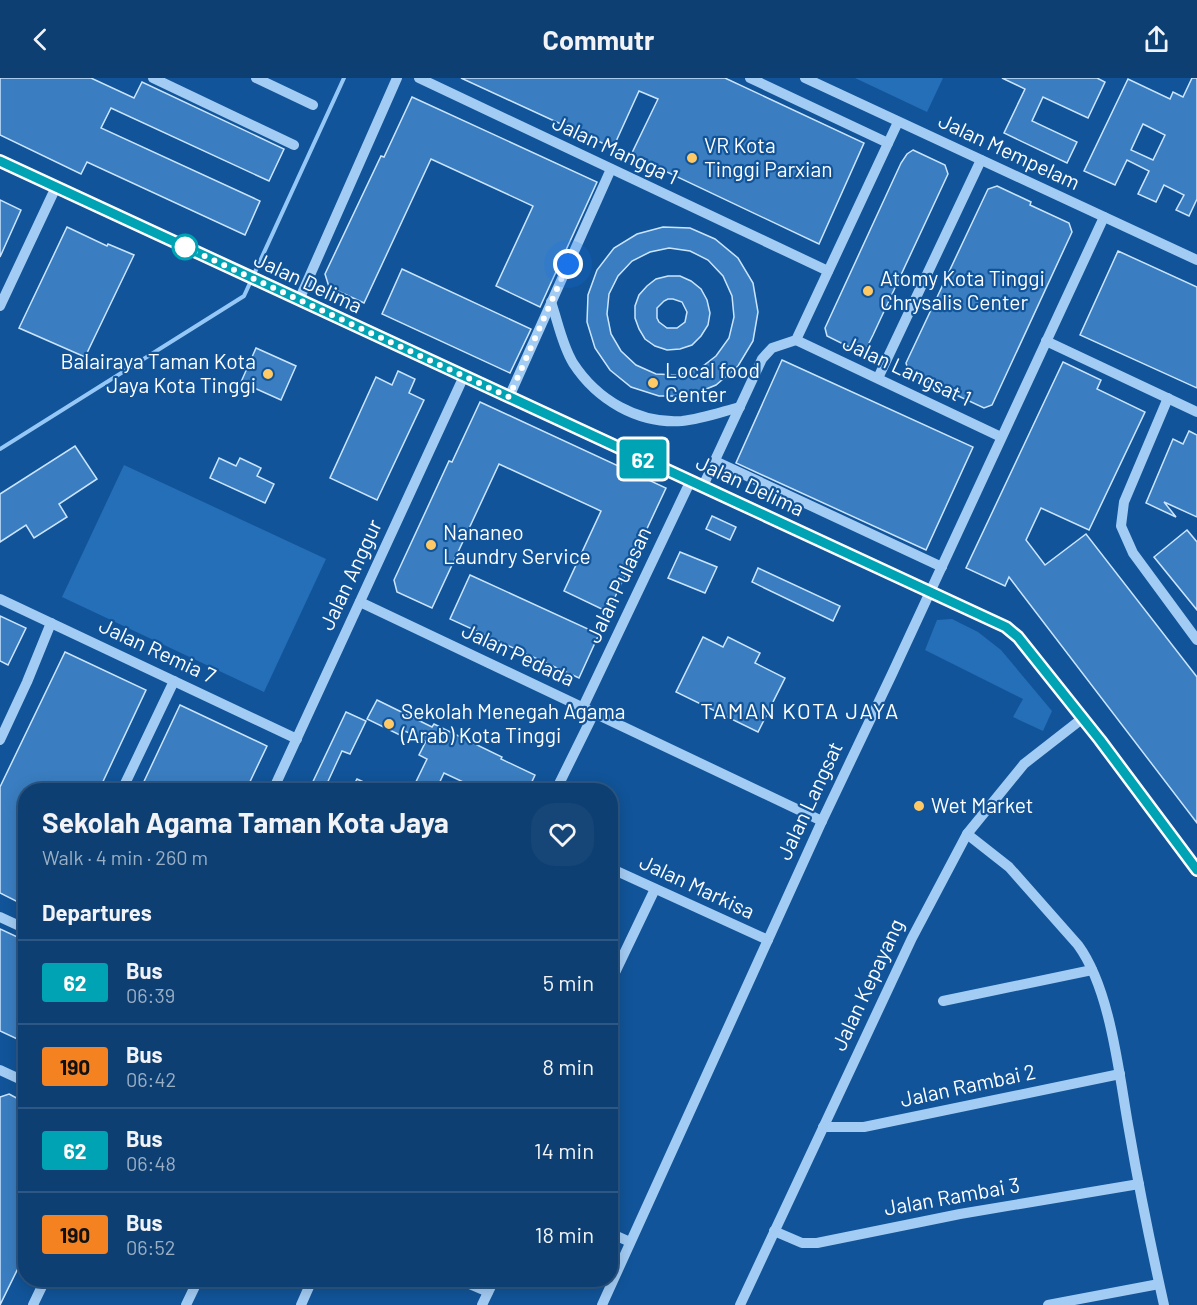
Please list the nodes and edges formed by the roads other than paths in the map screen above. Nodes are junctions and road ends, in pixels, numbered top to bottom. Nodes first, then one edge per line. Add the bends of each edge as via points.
1 (153, 78) edge
2 (256, 78) edge
3 (397, 78) edge
4 (419, 78) edge
5 (750, 78) edge
6 (804, 78) edge
7 (313, 105) dead end
8 (898, 122) junction
9 (888, 143) junction
10 (294, 145) dead end
11 (981, 160) junction
12 (0, 161) edge
13 (611, 169) junction
14 (56, 187) junction
15 (1104, 217) junction
16 (1197, 260) edge
17 (828, 271) junction
18 (299, 300) junction
19 (551, 303) junction
20 (0, 306) edge
21 (796, 340) junction
22 (1046, 341) junction
23 (464, 376) junction
24 (878, 378) junction
25 (509, 397) junction
26 (1168, 398) junction
27 (740, 406) junction
28 (1197, 412) edge
29 (1001, 437) junction
30 (715, 461) junction
31 (690, 480) junction
32 (703, 486) junction
33 (942, 567) junction
34 (931, 591) junction
35 (0, 600) edge
36 (360, 602) junction
37 (51, 623) junction
38 (1197, 640) edge
39 (174, 681) junction
40 (583, 707) junction
41 (594, 713) junction
42 (1083, 718) junction
43 (0, 738) edge
44 (297, 739) junction
45 (125, 783) edge
46 (276, 783) edge
47 (559, 783) edge
48 (822, 821) junction
49 (967, 834) junction
50 (1197, 870) edge
51 (618, 872) edge
52 (655, 889) junction
53 (0, 917) edge
54 (18, 925) edge
55 (768, 940) junction
56 (618, 965) edge
57 (1092, 970) junction
58 (943, 1001) dead end
59 (0, 1070) edge
60 (1120, 1074) junction
61 (18, 1078) edge
62 (823, 1127) junction
63 (1139, 1184) junction
64 (774, 1231) junction
65 (618, 1237) edge
66 (630, 1242) junction
67 (618, 1269) edge
68 (1159, 1284) junction
69 (42, 1287) edge
70 (195, 1287) edge
71 (309, 1287) edge
72 (476, 1287) edge
73 (490, 1287) edge
74 (610, 1287) edge
75 (488, 1292) junction
76 (33, 1305) edge
77 (186, 1305) edge
78 (301, 1305) edge
79 (482, 1305) edge
80 (602, 1305) edge
81 (740, 1305) edge
82 (1048, 1305) edge
83 (1164, 1305) edge

1 - 10 street
2 - 7 street
3 - 18 street
4 - 13 street, Jalan Mangga 1
5 - 9 street
6 - 8 street, Jalan Mempelam
8 - 9 street
8 - 11 street, Jalan Mempelam
9 - 17 street
11 - 15 street, Jalan Mempelam
11 - 24 street
12 - 14 street, Jalan Delima
13 - 17 street, Jalan Mangga 1
13 - 19 street
14 - 18 street, Jalan Delima
14 - 20 street
15 - 16 street, Jalan Mempelam
15 - 22 street, Jalan Langsat
17 - 21 street
18 - 23 street, Jalan Delima
19 - 25 street
19 - 27 street via 573,362 588,383 620,408 639,416 681,421
21 - 24 street, Jalan Langsat 1
21 - 27 street via 772,348 762,359
22 - 26 street
22 - 29 street, Jalan Langsat
23 - 25 street, Jalan Delima
23 - 36 street, Jalan Anggur
24 - 29 street, Jalan Langsat 1
25 - 31 street, Jalan Delima
26 - 28 street
26 - 38 street via 1124,502 1121,526 1133,553
27 - 30 street
29 - 33 street, Jalan Langsat
30 - 32 street
30 - 33 street, Jalan Delima
31 - 32 street, Jalan Delima
31 - 40 street, Jalan Pulasan
32 - 34 street, Jalan Delima
33 - 34 street, Jalan Langsat
34 - 42 street, Jalan Delima via 1006,627 1018,637
34 - 48 street, Jalan Langsat
35 - 37 street, Jalan Remia 7
36 - 40 street, Jalan Pedada
36 - 44 street, Jalan Anggur
37 - 39 street, Jalan Remia 7
37 - 43 street
39 - 44 street, Jalan Remia 7
39 - 45 street
40 - 41 street, Jalan Pedada
41 - 47 street
41 - 48 street, Jalan Pedada
42 - 49 street, Jalan Kepayang via 1024,764
42 - 50 street, Jalan Delima
44 - 46 street, Jalan Anggur
48 - 55 street, Jalan Langsat
49 - 57 street via 1018,877 1078,945
49 - 62 street, Jalan Kepayang via 912,938
51 - 52 street, Jalan Markisa
52 - 55 street, Jalan Markisa
52 - 56 street
53 - 54 street
55 - 66 street, Jalan Langsat
57 - 58 street
57 - 60 street
59 - 61 street
60 - 62 street, Jalan Rambai 2 via 864,1128
60 - 63 street
62 - 64 street, Jalan Kepayang
63 - 64 street, Jalan Rambai 3 via 817,1243 802,1243
63 - 68 street
64 - 81 street, Jalan Kepayang
65 - 66 street
66 - 67 street, Jalan Langsat
68 - 82 street
68 - 83 street
69 - 76 street
70 - 77 street
71 - 78 street
72 - 75 street
73 - 75 street
74 - 80 street, Jalan Langsat
75 - 79 street

